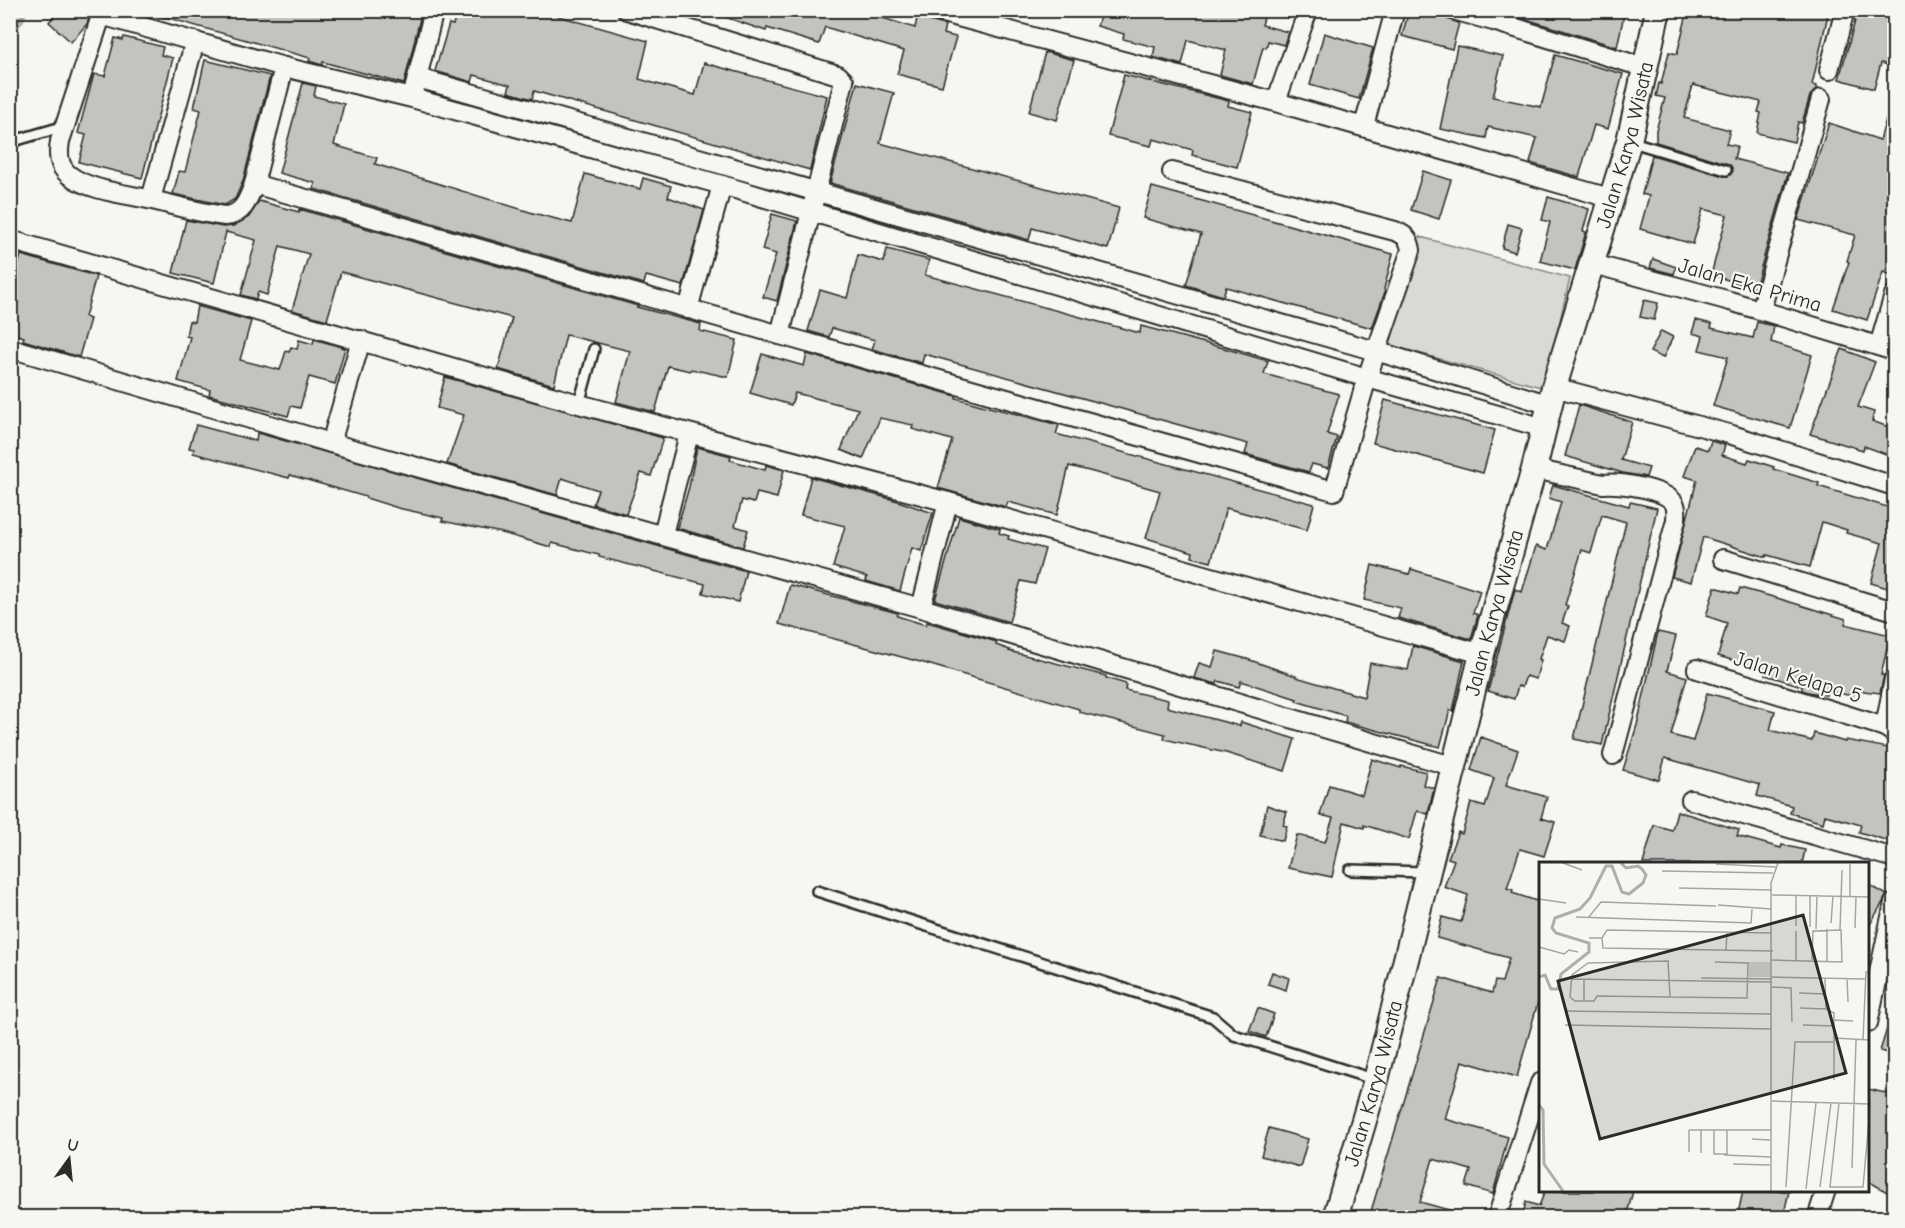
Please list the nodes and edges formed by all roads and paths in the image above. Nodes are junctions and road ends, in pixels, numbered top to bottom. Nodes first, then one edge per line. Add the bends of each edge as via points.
1 (434, 10) edge
2 (627, 10) edge
3 (932, 10) edge
4 (1308, 10) edge
5 (1395, 10) edge
6 (1453, 10) edge
7 (1658, 10) edge
8 (1845, 10) edge
9 (102, 13) edge
10 (195, 41) junction
11 (284, 67) junction
12 (1646, 68) junction
13 (1829, 69) dead end
14 (418, 78) junction
15 (412, 98) junction
16 (1821, 99) dead end
17 (1276, 102) junction
18 (65, 126) junction
19 (1364, 126) junction
20 (1629, 141) junction
21 (10, 142) edge
22 (1726, 170) dead end
23 (1172, 172) dead end
24 (254, 184) junction
25 (722, 185) junction
26 (816, 192) junction
27 (1613, 199) junction
28 (151, 200) junction
29 (812, 211) junction
30 (10, 240) edge
31 (1593, 264) junction
32 (1894, 295) edge
33 (688, 309) junction
34 (1761, 310) junction
35 (780, 335) junction
36 (361, 340) junction
37 (10, 348) edge
38 (1887, 348) edge
39 (594, 349) dead end
40 (1376, 351) junction
41 (1367, 378) junction
42 (1552, 396) junction
43 (579, 404) junction
44 (1544, 428) junction
45 (689, 434) junction
46 (330, 443) junction
47 (1535, 465) junction
48 (1894, 486) edge
49 (948, 502) junction
50 (663, 534) junction
51 (1723, 559) dead end
52 (921, 608) junction
53 (1894, 611) edge
54 (1482, 654) junction
55 (1697, 669) dead end
56 (1894, 679) edge
57 (1890, 730) edge
58 (1613, 755) dead end
59 (1455, 767) junction
60 (1691, 800) dead end
61 (1894, 858) edge
62 (1350, 870) dead end
63 (1428, 872) junction
64 (817, 891) dead end
65 (1894, 903) edge
66 (1889, 955) edge
67 (1873, 974) edge
68 (1869, 1013) edge
69 (1376, 1080) junction
70 (1539, 1086) edge
71 (1826, 1192) edge
72 (1335, 1218) edge
73 (1497, 1218) edge
74 (1817, 1218) edge

1 - 14 street
2 - 26 street via 838,75 844,81 843,92
3 - 17 street
4 - 17 street
5 - 19 street
6 - 12 street
7 - 12 street, Jalan Karya Wisata
8 - 13 street
9 - 10 street
9 - 18 street
10 - 11 street
10 - 28 street
11 - 15 street
11 - 24 street
12 - 20 street, Jalan Karya Wisata
14 - 15 street
14 - 26 street
15 - 25 street
16 - 34 street
17 - 19 street
18 - 21 lane
18 - 28 street via 58,153 61,166 69,175
19 - 27 street
20 - 22 lane
20 - 27 street, Jalan Karya Wisata
23 - 40 street via 1405,235 1411,250
24 - 28 street via 242,210 234,216
24 - 33 street
25 - 29 street
25 - 33 street
26 - 29 street
26 - 40 street
27 - 31 street, Jalan Karya Wisata
29 - 35 street
29 - 41 street
30 - 36 street
31 - 34 street, Jalan Eka Prima
31 - 42 street, Jalan Karya Wisata
32 - 38 street
33 - 35 street
34 - 38 street, Jalan Eka Prima
35 - 41 street via 1334,491
36 - 43 street
36 - 46 street
37 - 46 street
39 - 43 lane
40 - 41 street
40 - 42 street
41 - 44 street
42 - 44 street, Jalan Karya Wisata
42 - 48 street via 1729,434
43 - 45 street
44 - 47 street, Jalan Karya Wisata
45 - 49 street
45 - 50 street
46 - 50 street
47 - 54 street, Jalan Karya Wisata
47 - 58 street via 1655,491 1668,496 1675,505 1676,520
49 - 52 street
49 - 54 street
50 - 52 street
51 - 53 street
52 - 59 street
54 - 59 street, Jalan Karya Wisata
55 - 57 street, Jalan Kelapa 5
56 - 57 street
59 - 63 street, Jalan Karya Wisata
60 - 61 street
62 - 63 lane
63 - 69 street, Jalan Karya Wisata
64 - 69 lane via 1213,1017 1234,1035
65 - 66 street
66 - 67 street
67 - 68 street
69 - 72 street, Jalan Karya Wisata
70 - 73 street
71 - 74 street

